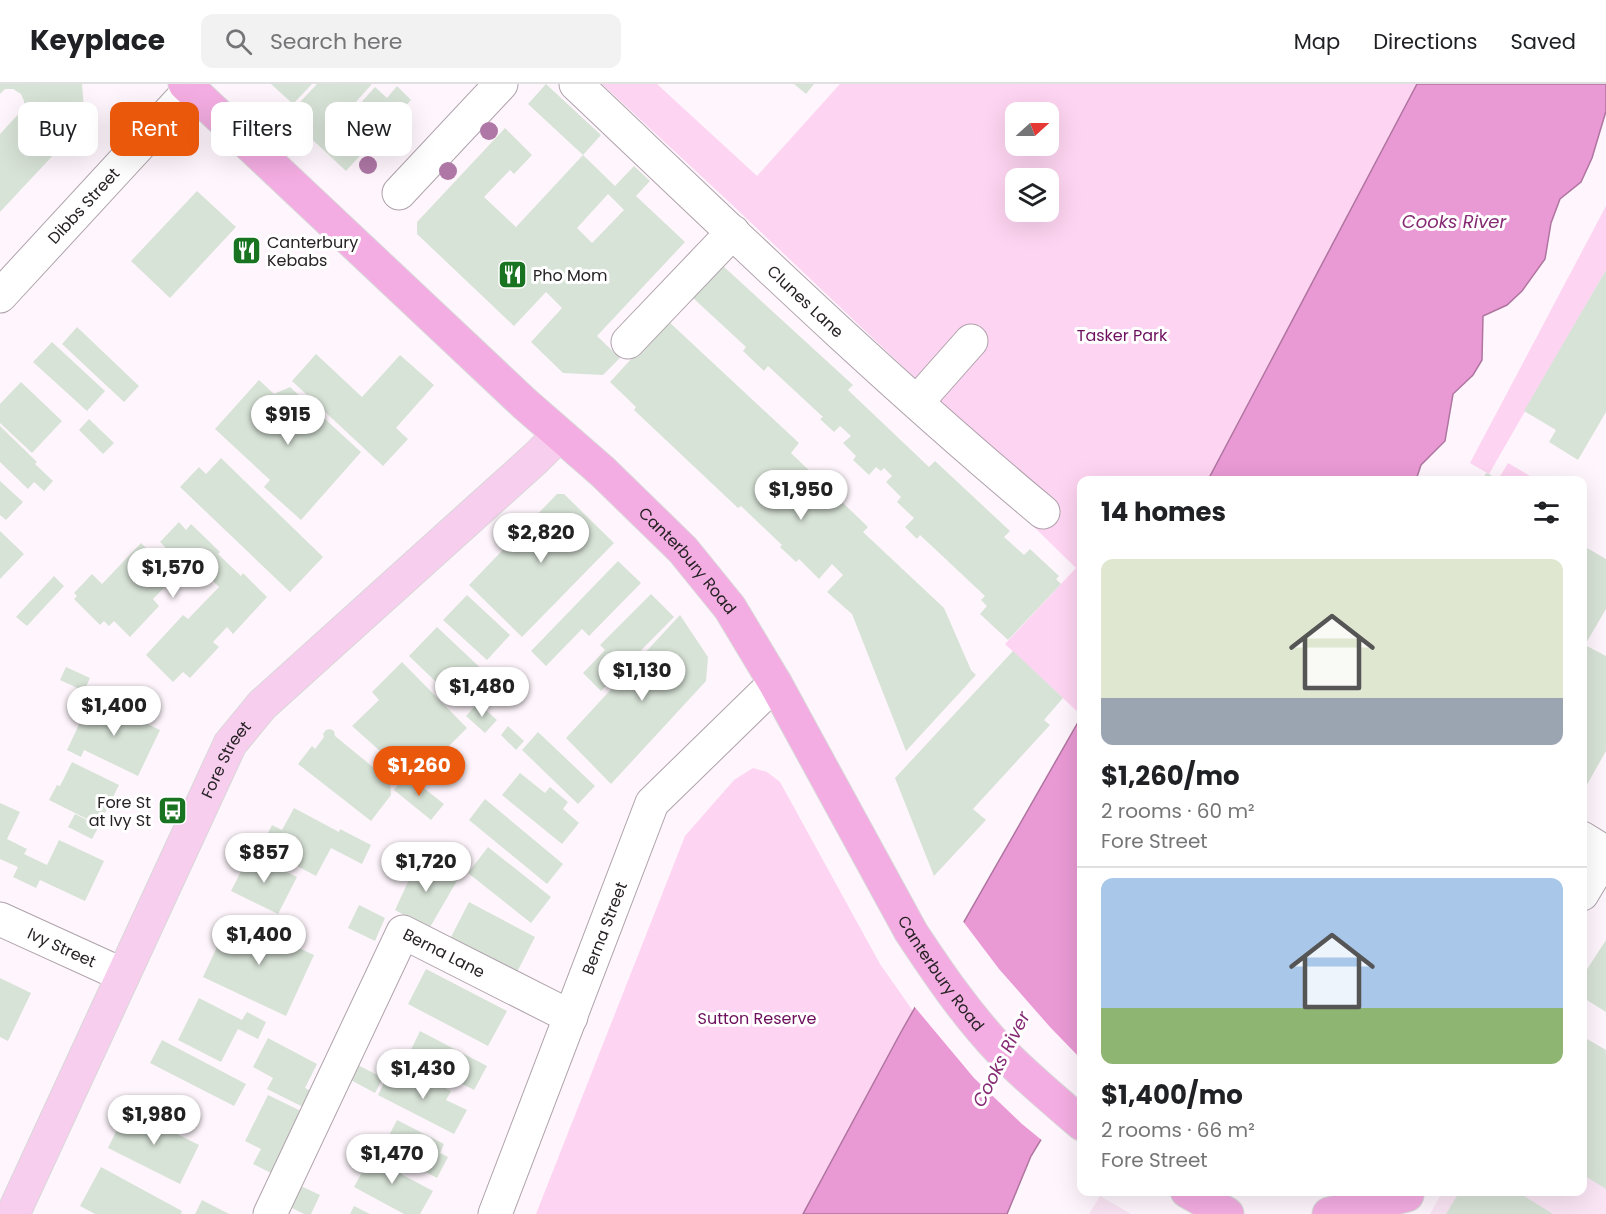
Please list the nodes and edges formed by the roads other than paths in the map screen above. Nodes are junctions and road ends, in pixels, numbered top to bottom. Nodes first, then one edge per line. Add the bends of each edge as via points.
1 (501, 84) edge
2 (576, 84) edge
3 (188, 87) edge
4 (399, 193) dead end
5 (733, 232) junction
6 (0, 296) edge
7 (971, 341) dead end
8 (628, 342) dead end
9 (917, 402) junction
10 (560, 435) junction
11 (1043, 512) dead end
12 (775, 683) junction
13 (1587, 841) edge
14 (1606, 854) edge
15 (1587, 886) edge
16 (0, 919) edge
17 (123, 975) junction
18 (571, 1017) junction
19 (1077, 1119) edge
20 (1196, 1196) edge
21 (1404, 1200) edge
22 (13, 1214) edge
23 (270, 1214) edge
24 (495, 1214) edge
25 (1227, 1214) edge
26 (1329, 1214) edge

1 - 4 street
2 - 5 street, Clunes Lane
3 - 6 street, Dibbs Street
3 - 10 highway, Canterbury Road
5 - 8 street
5 - 9 street, Clunes Lane
7 - 9 street
9 - 11 street, Clunes Lane
10 - 12 highway, Canterbury Road via 683,550 730,608
10 - 17 main road, Fore Street via 262,705 230,744
12 - 18 street, Berna Street via 652,803
12 - 19 highway, Canterbury Road via 905,922 936,971 1001,1051
13 - 14 street
14 - 15 street
16 - 17 street, Ivy Street
17 - 22 main road, Fore Street
18 - 23 street, Berna Lane via 403,932
18 - 24 street, Berna Street
20 - 25 highway
21 - 26 highway

